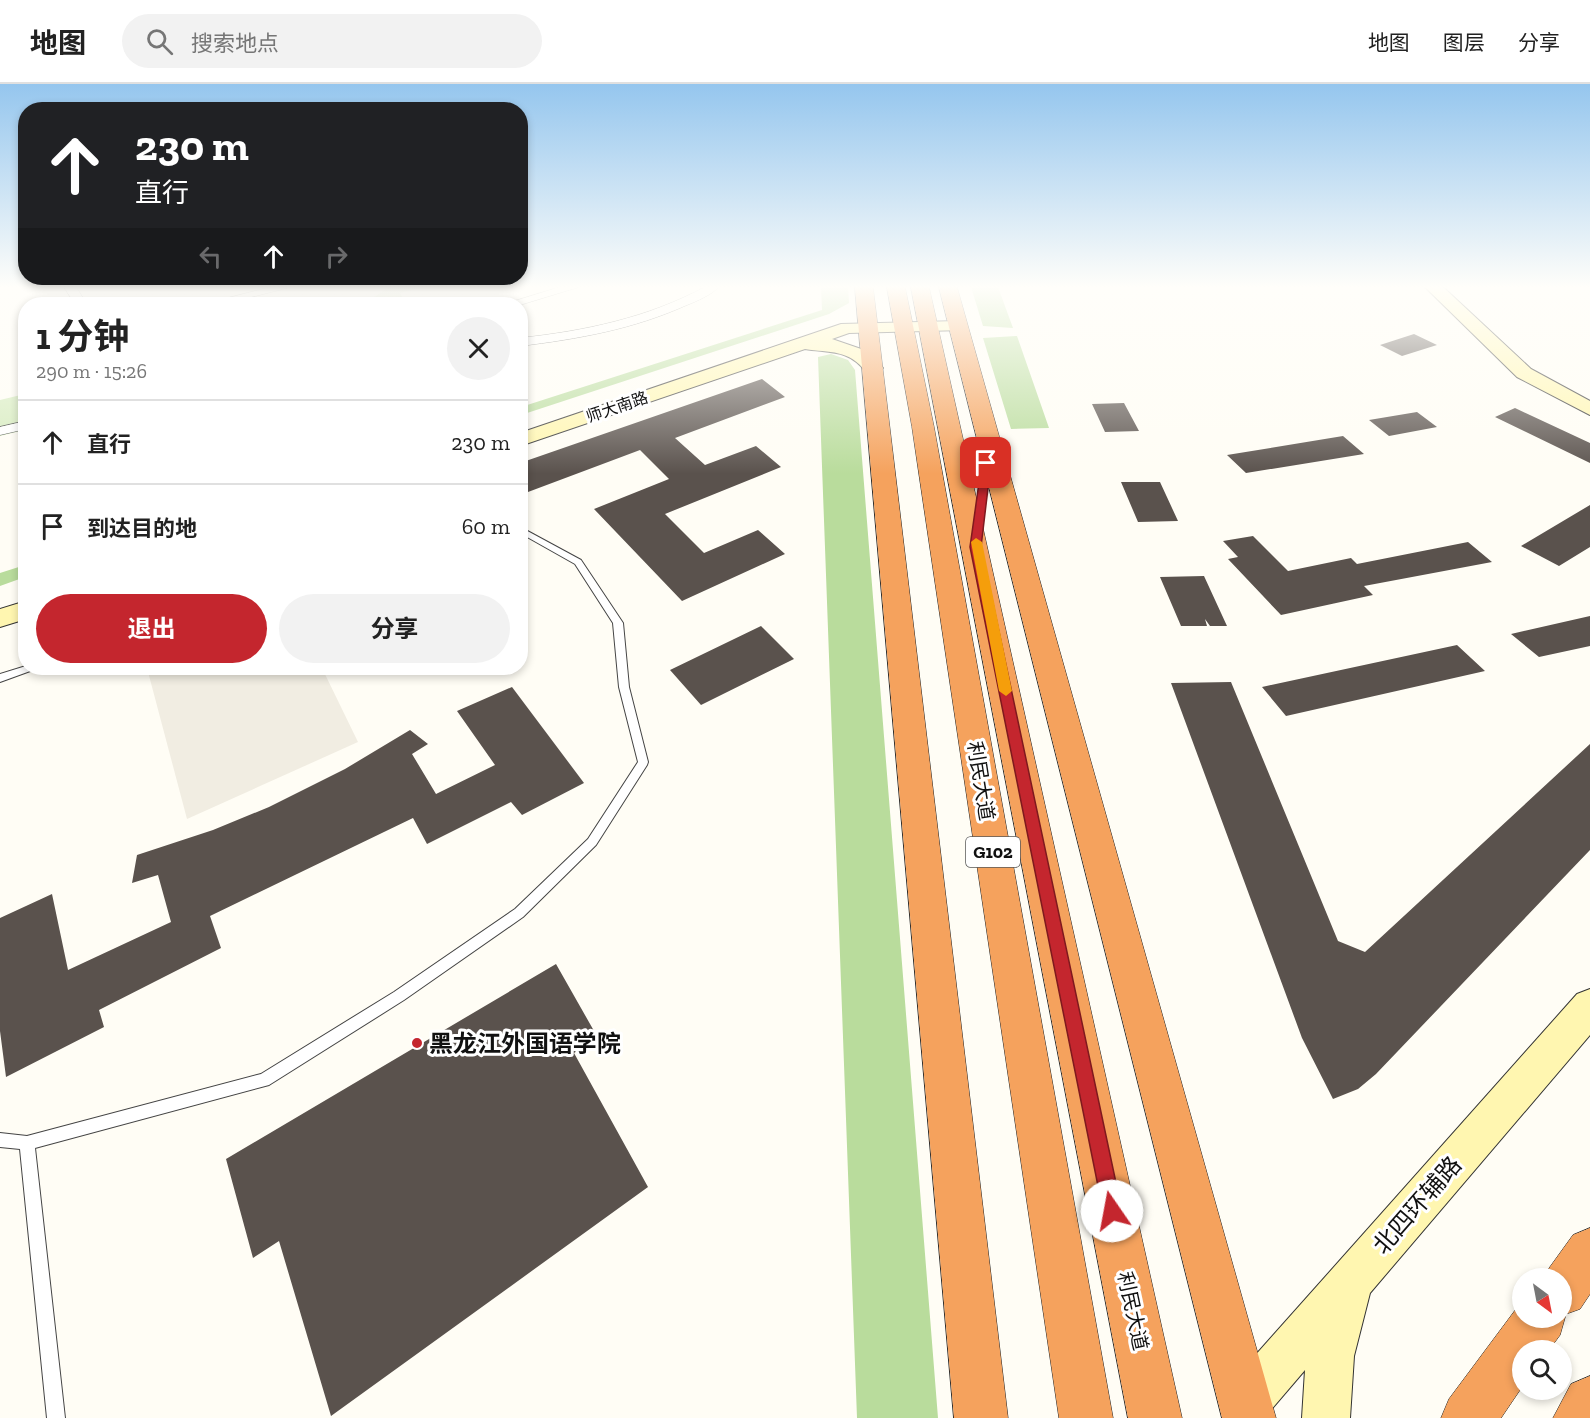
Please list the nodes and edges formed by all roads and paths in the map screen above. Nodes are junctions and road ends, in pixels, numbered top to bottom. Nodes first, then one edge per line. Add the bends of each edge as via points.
1 (741, 349) edge
2 (783, 349) edge
3 (845, 349) edge
4 (885, 349) edge
5 (915, 349) edge
6 (922, 349) edge
7 (935, 349) edge
8 (1498, 349) edge
9 (1522, 349) edge
10 (873, 368) junction
11 (1590, 395) edge
12 (1590, 409) edge
13 (528, 420) edge
14 (18, 427) edge
15 (923, 427) junction
16 (0, 431) edge
17 (528, 437) edge
18 (989, 442) junction
19 (528, 534) edge
20 (976, 547) junction
21 (890, 551) junction
22 (18, 591) edge
23 (0, 597) edge
24 (18, 612) edge
25 (0, 618) edge
26 (18, 672) edge
27 (0, 678) edge
28 (1590, 1007) edge
29 (0, 1140) edge
30 (27, 1143) junction
31 (1590, 1252) edge
32 (1356, 1276) junction
33 (1572, 1277) edge
34 (1534, 1328) edge
35 (1590, 1403) edge
36 (1247, 1411) edge
37 (56, 1418) edge
38 (981, 1418) edge
39 (1086, 1418) edge
40 (1155, 1418) edge
41 (1326, 1418) edge
42 (1468, 1418) edge
43 (1580, 1418) edge

1 - 13 main road, 师大南路
2 - 17 main road, 师大南路
3 - 10 main road via 860,354
4 - 10 highway
5 - 15 highway, 利民大道 / G102
6 - 20 highway, 利民大道 / G102
7 - 18 highway
8 - 12 main road via 1524,374
9 - 11 main road via 1538,364
10 - 21 highway
14 - 16 street
15 - 21 highway
15 - 39 highway, 利民大道 / G102
18 - 20 highway
18 - 36 highway
19 - 30 lane via 578,562 618,623 624,687 643,762 592,842 519,914 399,996 264,1080
20 - 40 highway, 利民大道 / G102
21 - 38 highway
22 - 23 main road
24 - 25 main road
26 - 27 lane
28 - 32 main road, 北四环辅路
29 - 30 lane
30 - 37 lane
31 - 33 highway
32 - 36 main road, 北四环辅路
32 - 41 main road via 1334,1330 1327,1370
34 - 42 highway
35 - 43 highway

